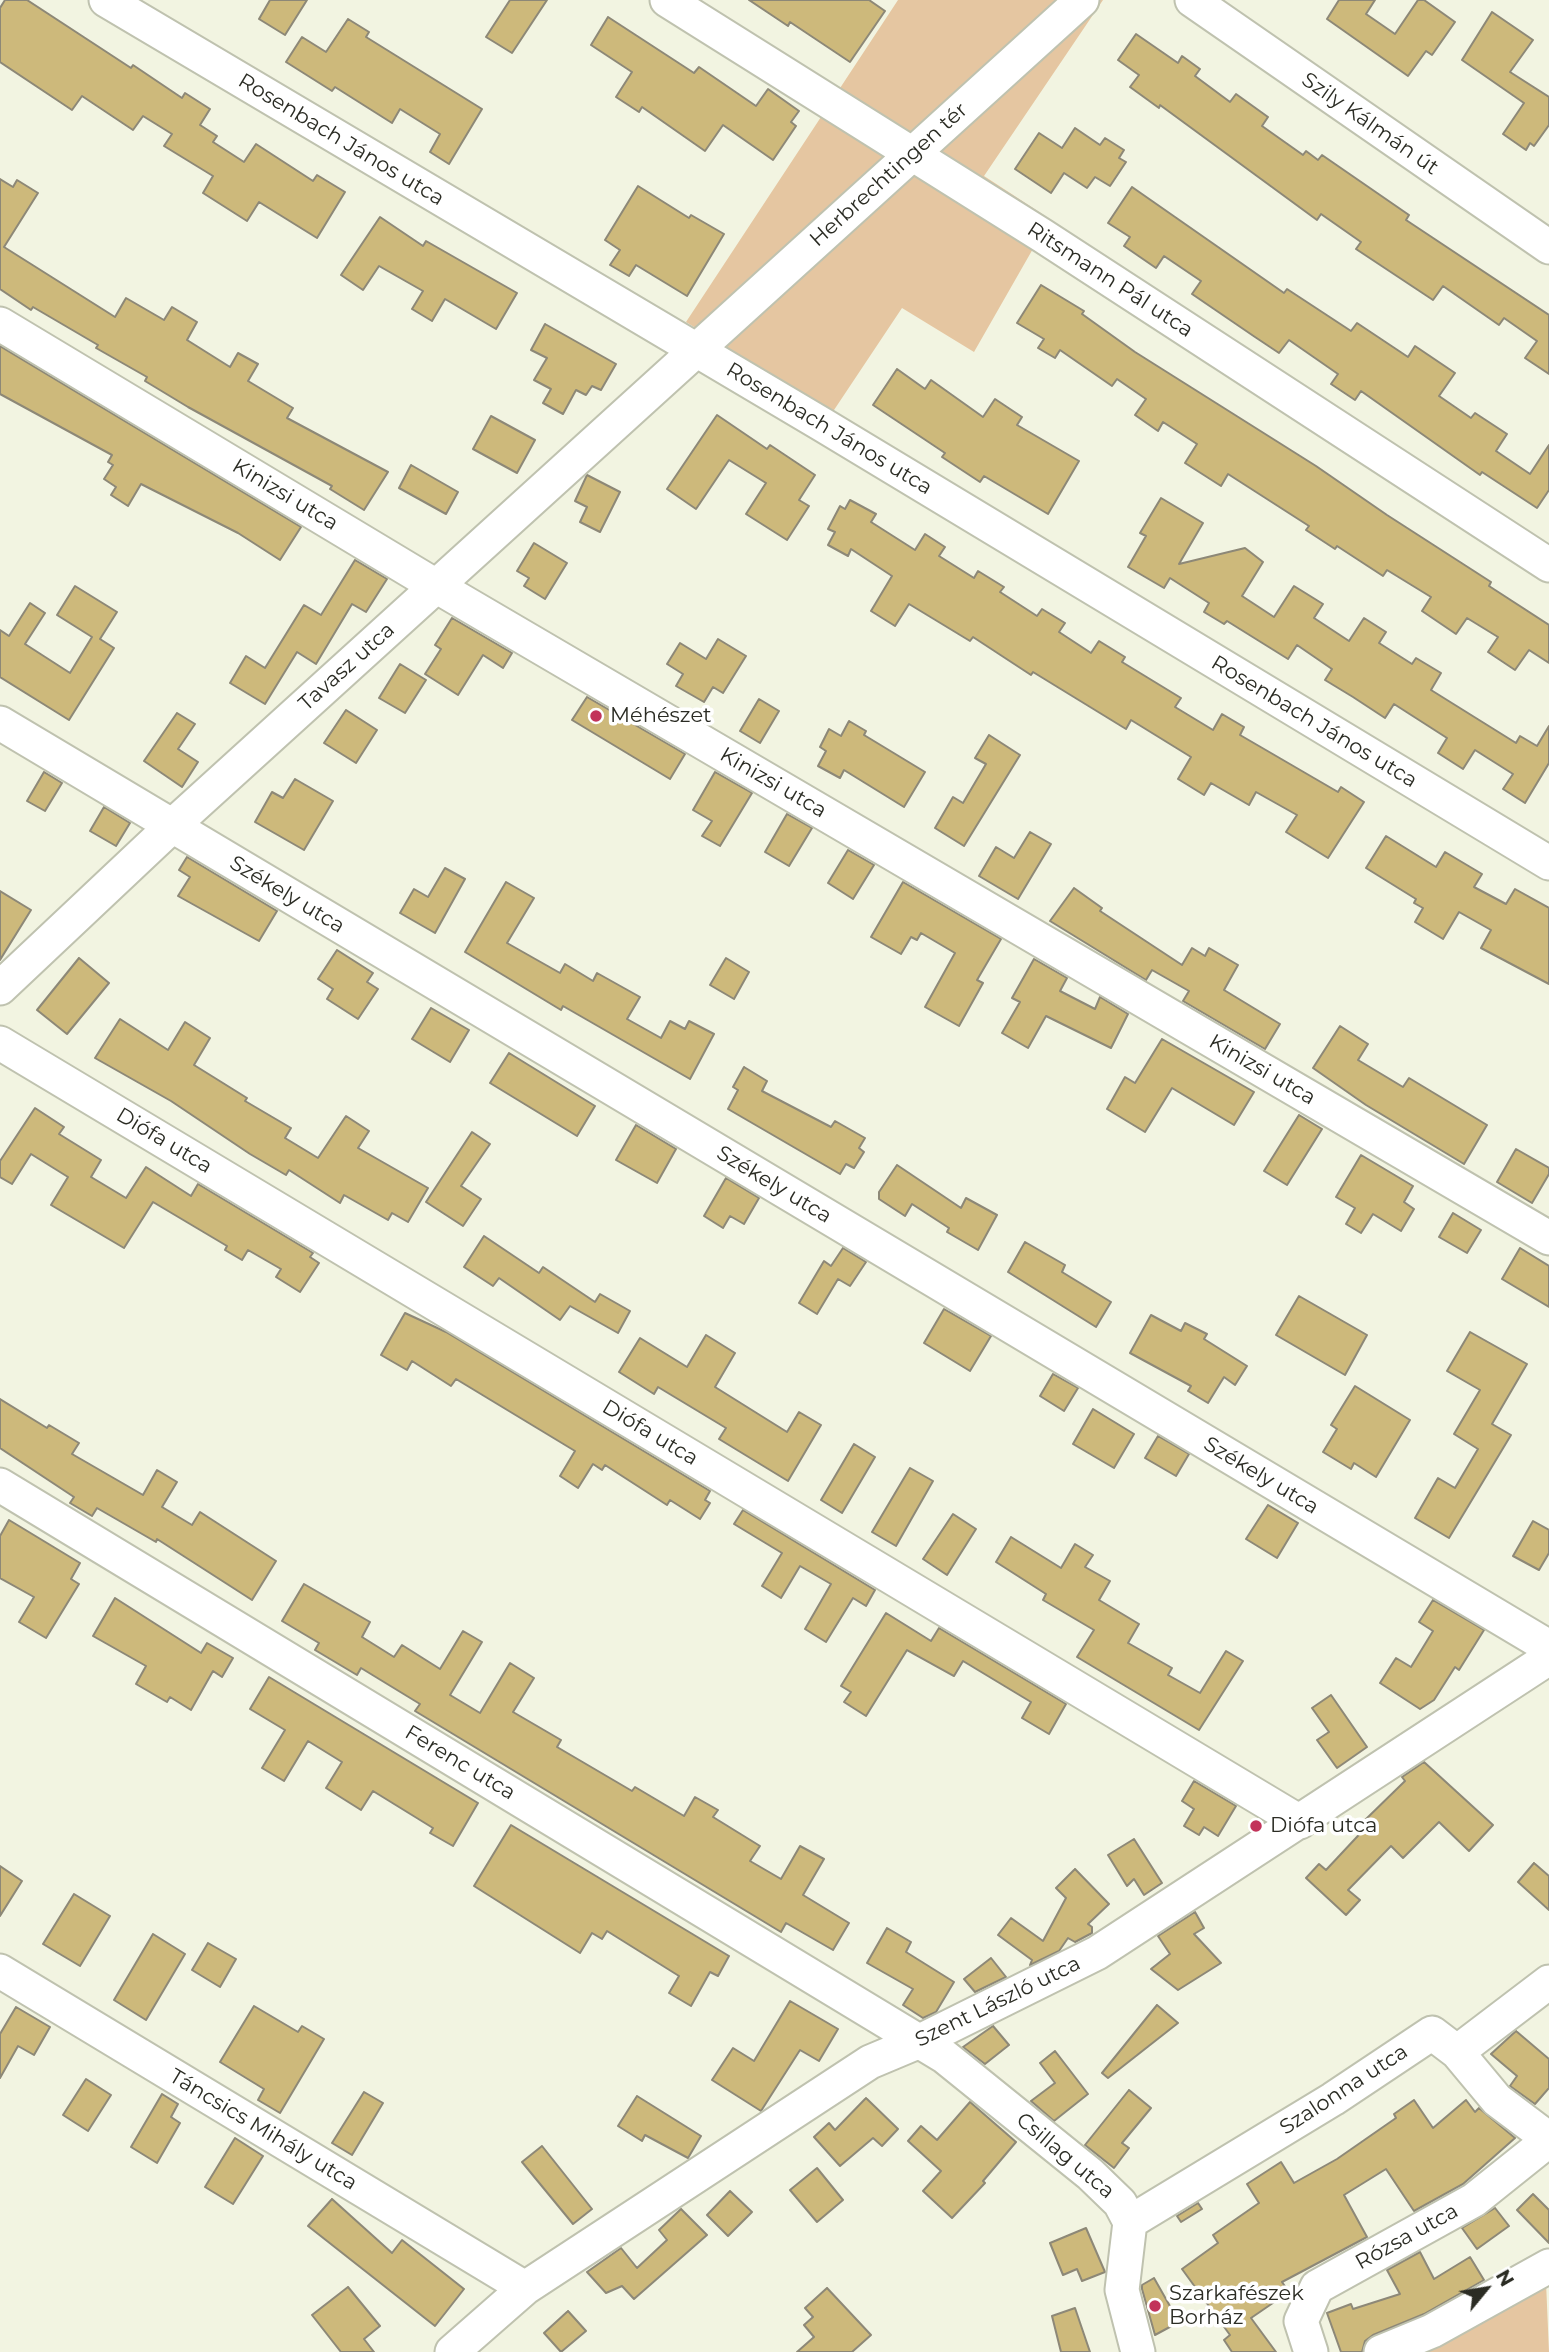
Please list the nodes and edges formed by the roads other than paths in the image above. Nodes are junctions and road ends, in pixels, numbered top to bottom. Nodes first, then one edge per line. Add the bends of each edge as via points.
1 (106, 0) edge
2 (667, 0) edge
3 (1082, 0) edge
4 (1192, 0) edge
5 (912, 153) junction
6 (1549, 247) edge
7 (0, 324) edge
8 (696, 350) junction
9 (1549, 565) edge
10 (436, 586) junction
11 (0, 723) edge
12 (172, 827) junction
13 (1549, 863) edge
14 (0, 988) edge
15 (0, 1043) edge
16 (1549, 1238) edge
17 (0, 1485) edge
18 (1549, 1647) edge
19 (1549, 1658) edge
20 (1300, 1822) junction
21 (0, 1971) edge
22 (1549, 1982) edge
23 (920, 2041) junction
24 (1457, 2052) junction
25 (1549, 2140) edge
26 (1130, 2222) junction
27 (1549, 2266) edge
28 (525, 2288) junction
29 (452, 2352) edge
30 (1138, 2352) edge
31 (1311, 2352) edge
32 (1381, 2352) edge

1 - 8 street, Rosenbach János utca
2 - 5 street, Ritsmann Pál utca
3 - 5 street, Herbrechtingen tér
4 - 6 street, Szily Kálmán út
5 - 8 street, Herbrechtingen tér
5 - 9 street, Ritsmann Pál utca
7 - 10 street, Kinizsi utca
8 - 10 street, Tavasz utca
8 - 13 street, Rosenbach János utca
10 - 12 street, Tavasz utca
10 - 16 street, Kinizsi utca
11 - 12 street, Székely utca
12 - 14 street, Tavasz utca
12 - 18 street, Székely utca
15 - 20 street, Diófa utca
17 - 23 street, Ferenc utca
19 - 20 street, Szent László utca
20 - 23 street, Szent László utca via 1097,1953
21 - 28 street, Táncsics Mihály utca
22 - 24 street
23 - 26 street, Csillag utca via 1090,2174 1120,2203
23 - 28 street, Szent László utca via 870,2062
24 - 25 street via 1497,2100
24 - 26 street, Szalonna utca via 1432,2033 1334,2099
25 - 31 street, Rózsa utca via 1474,2200 1317,2287 1301,2321
26 - 30 street via 1122,2290
27 - 32 street via 1432,2331
28 - 29 street, Szent László utca

